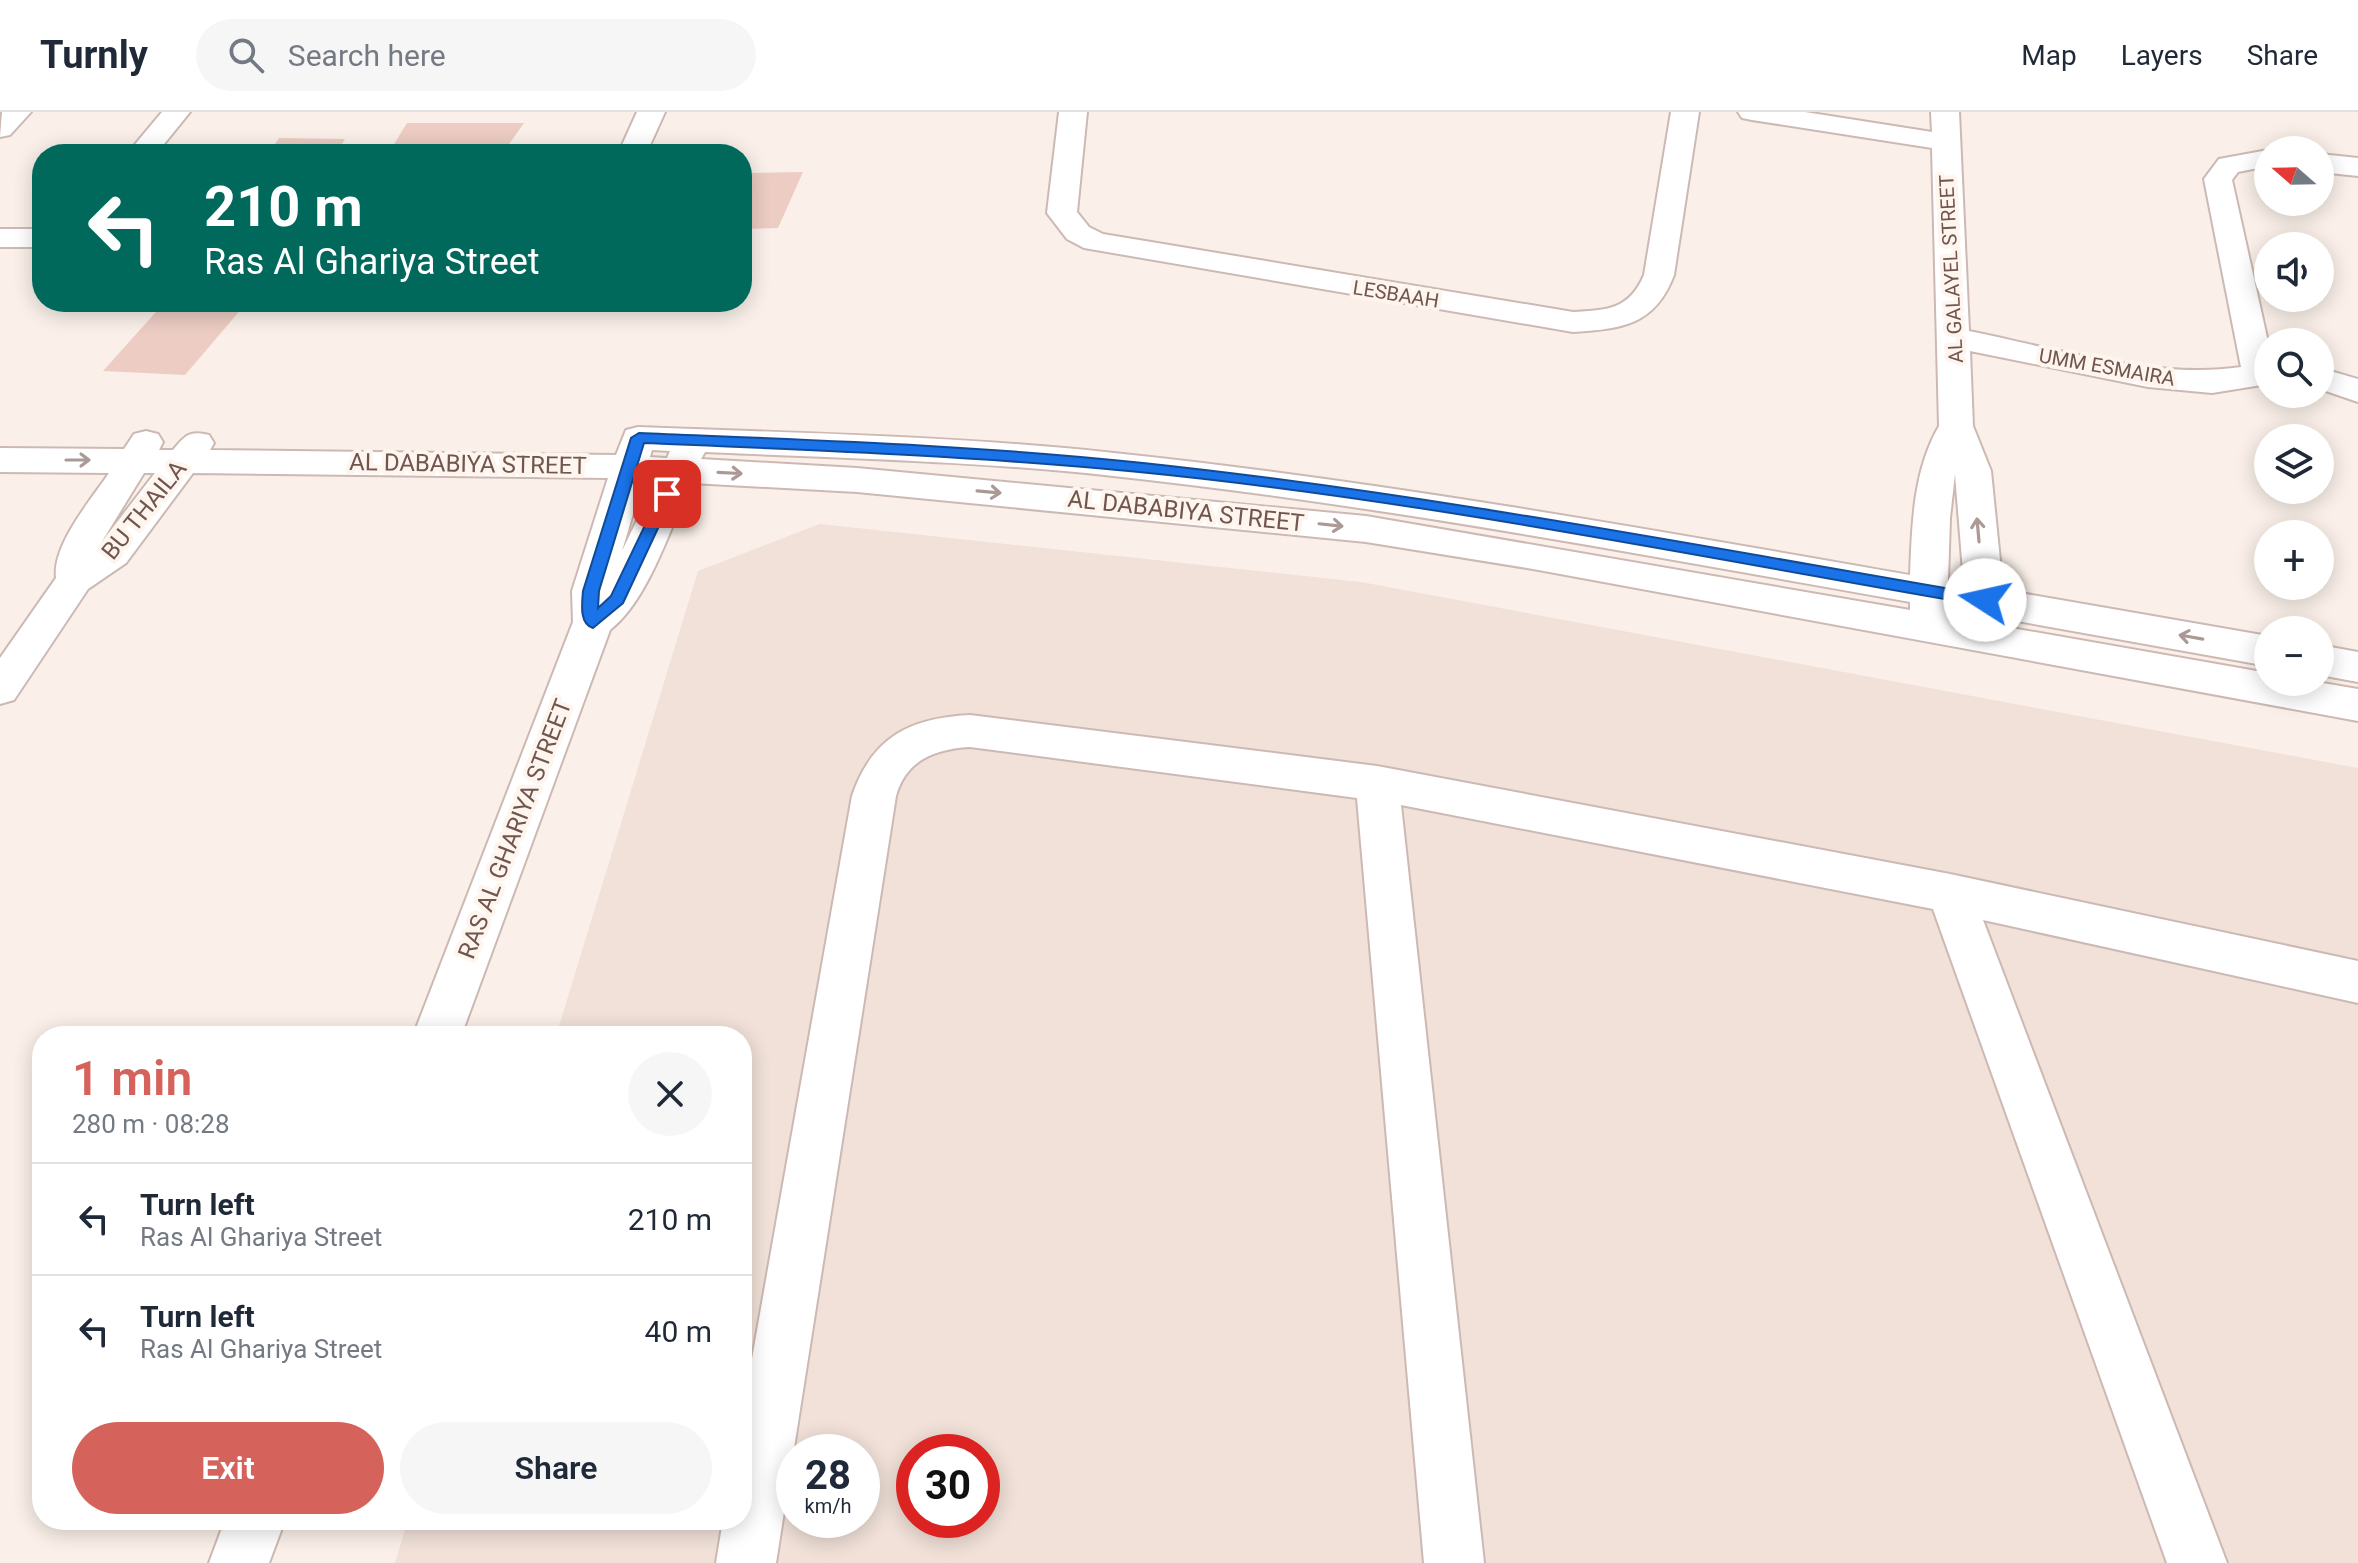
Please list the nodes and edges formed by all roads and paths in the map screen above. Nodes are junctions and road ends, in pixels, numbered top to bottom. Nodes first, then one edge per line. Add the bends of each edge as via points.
1 (17, 112) edge
2 (176, 112) edge
3 (651, 112) edge
4 (1073, 112) edge
5 (1685, 112) edge
6 (1752, 112) edge
7 (1945, 127) edge
8 (0, 129) edge
9 (149, 144) edge
10 (637, 144) edge
11 (2254, 161) edge
12 (2334, 164) edge
13 (2358, 167) edge
14 (0, 238) edge
15 (32, 238) edge
16 (2254, 332) edge
17 (1955, 338) junction
18 (2254, 376) edge
19 (2334, 383) edge
20 (2358, 391) edge
21 (1956, 426) junction
22 (0, 431) edge
23 (142, 446) junction
24 (194, 447) junction
25 (634, 453) junction
26 (686, 455) junction
27 (0, 460) edge
28 (75, 579) junction
29 (1929, 608) junction
30 (1986, 618) junction
31 (593, 622) junction
32 (2254, 649) edge
33 (2334, 663) edge
34 (2358, 667) edge
35 (0, 689) edge
36 (2358, 705) edge
37 (1377, 783) junction
38 (1950, 893) junction
39 (2358, 982) edge
40 (441, 1026) edge
41 (752, 1527) edge
42 (251, 1530) edge
43 (752, 1530) edge
44 (239, 1563) edge
45 (746, 1563) edge
46 (1454, 1563) edge
47 (2197, 1563) edge

1 - 8 street
2 - 9 street
3 - 10 street
4 - 5 street, LESBAAH via 1062,213 1078,233 1095,242 1573,322 1628,314 1653,295
6 - 7 street
7 - 17 street, AL GALAYEL STREET
11 - 16 street, UMM ESMAIRA via 2229,165 2218,179
12 - 13 street
14 - 15 street
17 - 18 street, UMM ESMAIRA via 2148,377 2212,382
17 - 21 street, AL GALAYEL STREET
19 - 20 street
21 - 29 street, AL GALAYEL STREET via 1937,473
30 -> 21 street, AL GALAYEL STREET via 1973,471
22 - 23 street, AL DABABIYA STREET
23 - 24 street, AL DABABIYA STREET
27 -> 23 street, AL DABABIYA STREET
23 - 28 street, BU THAILA via 76,554
24 - 25 street, AL DABABIYA STREET
24 - 28 street, BU THAILA via 113,554
25 - 26 street, AL DABABIYA STREET
25 - 31 street, RAS AL GHARIYA STREET via 591,591
26 - 29 street, AL DABABIYA STREET via 889,483 1366,529
26 - 31 street, RAS AL GHARIYA STREET via 617,599
28 - 35 street, BU THAILA
29 - 30 street, AL DABABIYA STREET
32 -> 30 street, AL DABABIYA STREET
30 - 36 street, AL DABABIYA STREET
31 - 40 street, RAS AL GHARIYA STREET
33 - 34 street
37 - 38 street
37 - 41 street via 970,731 923,738 886,765 874,796
37 - 46 street
38 - 39 street
38 - 47 street
42 - 44 street
43 - 45 street

